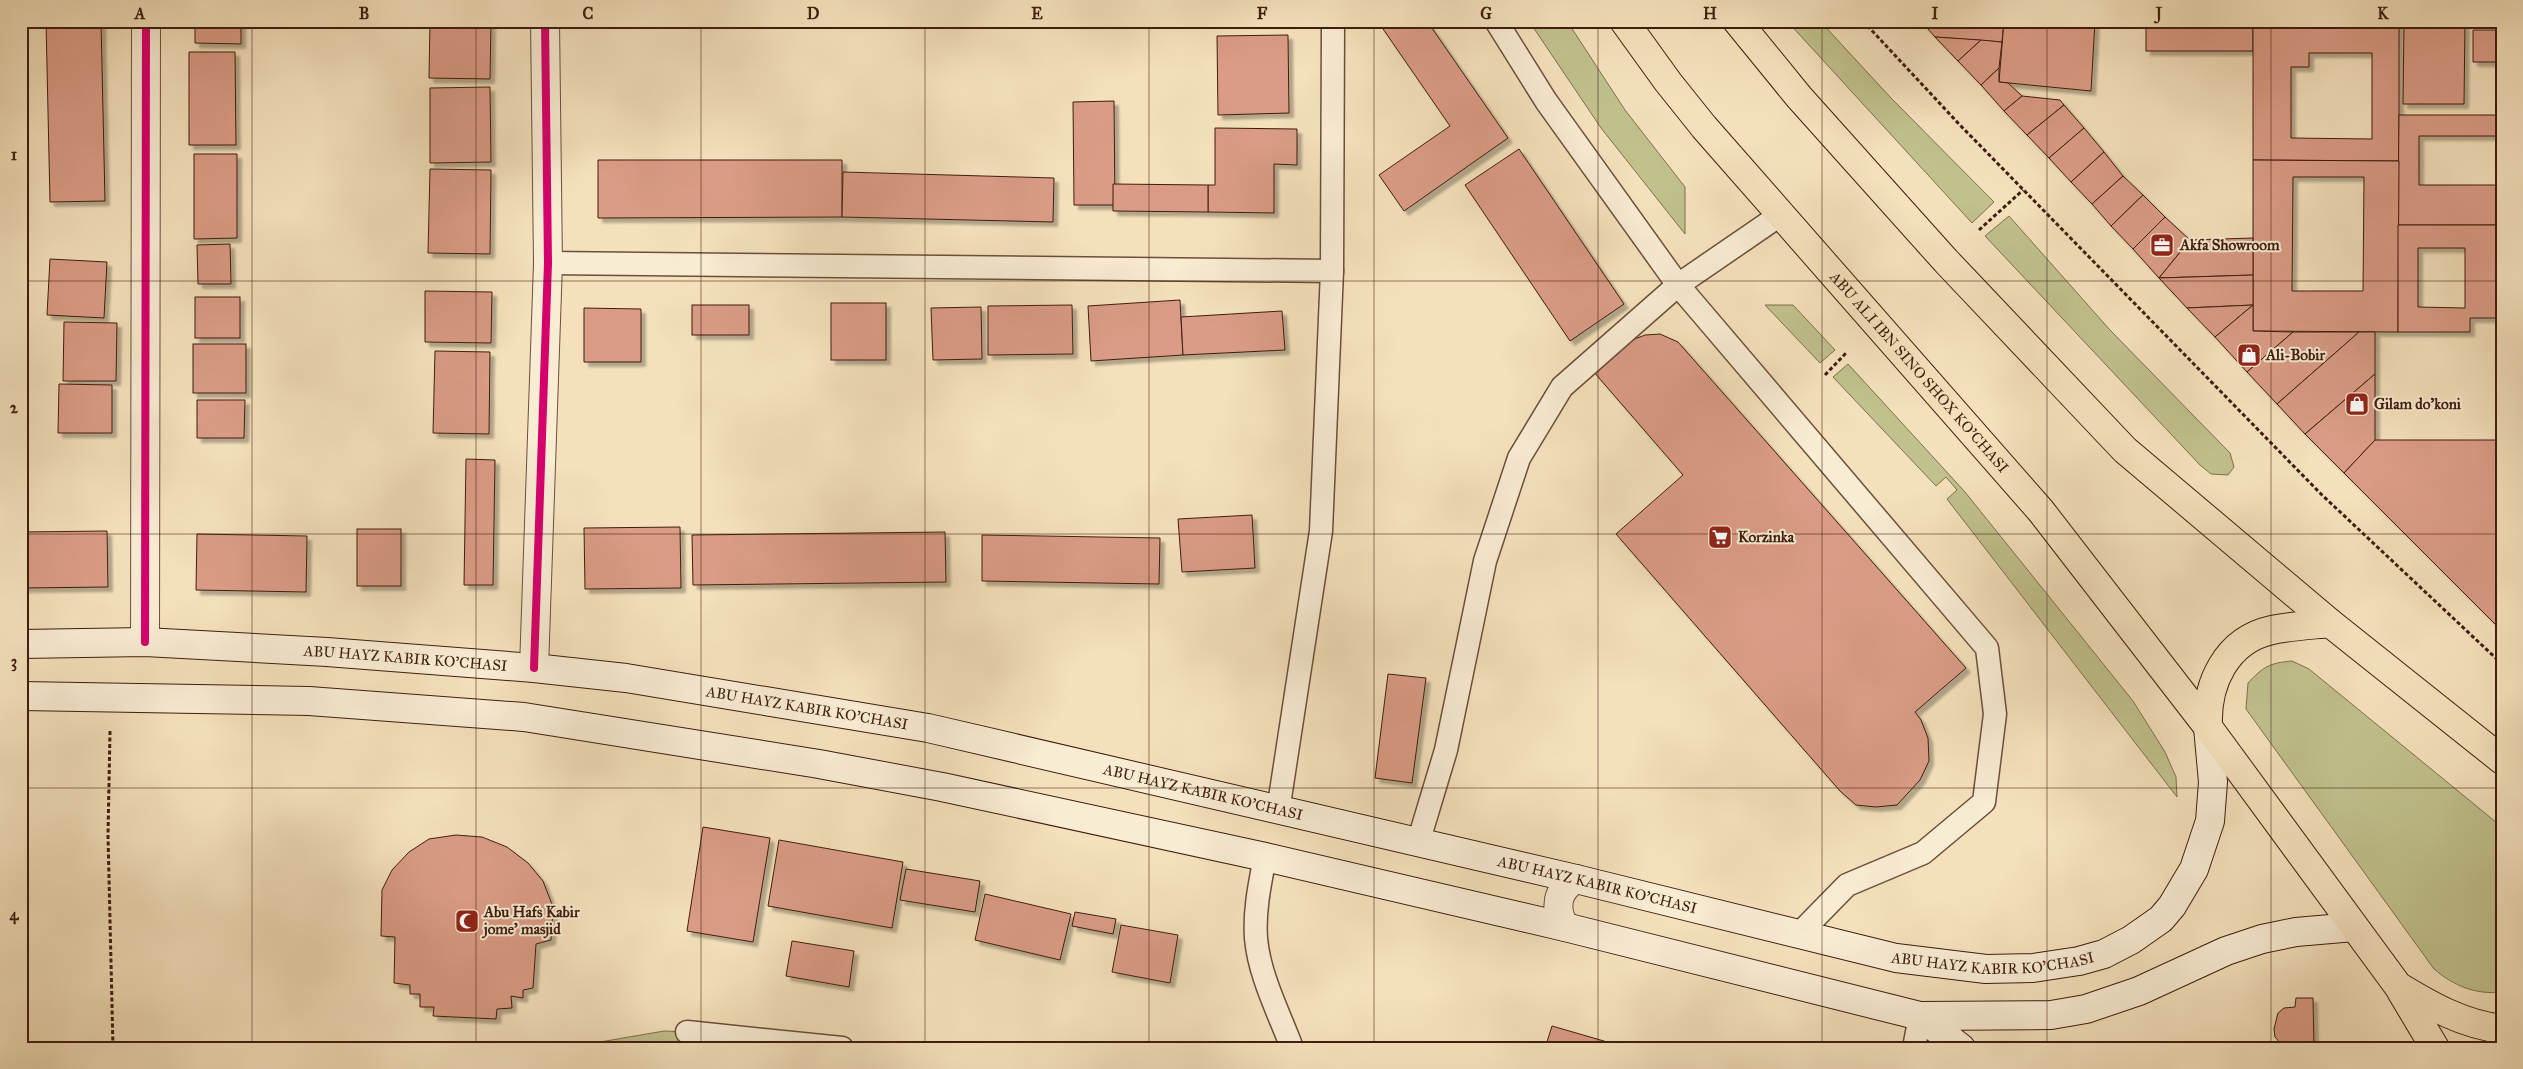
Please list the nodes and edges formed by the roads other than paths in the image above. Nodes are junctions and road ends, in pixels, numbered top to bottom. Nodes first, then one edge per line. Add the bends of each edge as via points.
1 (146, 21) edge
2 (545, 21) edge
3 (1333, 21) edge
4 (1496, 21) edge
5 (1624, 21) edge
6 (1737, 21) edge
7 (1780, 215) junction
8 (548, 263) junction
9 (1332, 271) junction
10 (1678, 285) junction
11 (2330, 623) junction
12 (145, 642) junction
13 (21, 644) edge
14 (534, 668) junction
15 (21, 696) edge
16 (2208, 727) junction
17 (2502, 760) edge
18 (1278, 811) junction
19 (1418, 843) junction
20 (1265, 857) junction
21 (1576, 879) junction
22 (1565, 928) junction
23 (2354, 928) junction
24 (1799, 934) junction
25 (2398, 986) junction
26 (1920, 1016) junction
27 (2502, 1029) edge
28 (687, 1032) dead end
29 (842, 1048) edge
30 (1292, 1048) edge
31 (1914, 1048) edge
32 (1961, 1048) edge
33 (2435, 1048) edge

1 - 12 main road
2 - 8 main road
3 - 9 lane
4 - 10 lane via 1546,101
5 - 7 main road, ABU ALI IBN SINO SHOX KO'CHASI via 1668,82
6 - 11 main road via 1799,97 1940,254 2125,450
7 - 10 lane
7 - 16 main road, ABU ALI IBN SINO SHOX KO'CHASI via 1878,322 2041,511
8 - 9 lane
8 - 14 main road
9 - 18 lane via 1321,531
10 - 19 lane via 1562,387 1519,458 1484,562 1446,750
10 - 24 lane via 1987,648 1996,714 1984,802 1923,853 1847,885
11 - 16 main road via 2270,630 2249,640 2233,653 2217,673 2210,692
11 - 17 main road
12 - 13 main road, ABU HAYZ KABIR KO'CHASI
12 - 14 main road, ABU HAYZ KABIR KO'CHASI
14 - 18 main road, ABU HAYZ KABIR KO'CHASI via 626,678 928,728
15 - 20 main road via 309,701 524,717 924,784
16 - 23 main road, ABU ALI IBN SINO SHOX KO'CHASI
16 - 24 main road, ABU HAYZ KABIR KO'CHASI via 2213,782 2210,821 2204,845 2172,906 2152,928 2132,940 2104,954 2079,961 2033,968 1986,969 1896,958
18 - 19 main road, ABU HAYZ KABIR KO'CHASI
19 - 21 main road, ABU HAYZ KABIR KO'CHASI
20 - 22 main road
20 - 30 lane via 1258,896 1256,938 1261,963
21 - 22 main road via 1565,887 1558,901 1559,916
21 - 24 main road, ABU HAYZ KABIR KO'CHASI
22 - 26 main road
23 - 25 main road, ABU ALI IBN SINO SHOX KO'CHASI
23 - 26 main road via 2296,932 2262,939 2226,951 2139,991 2086,1009 2051,1015
25 - 27 main road via 2439,1011 2482,1027
25 - 33 main road
26 - 31 lane
26 - 32 main road
28 - 29 lane

